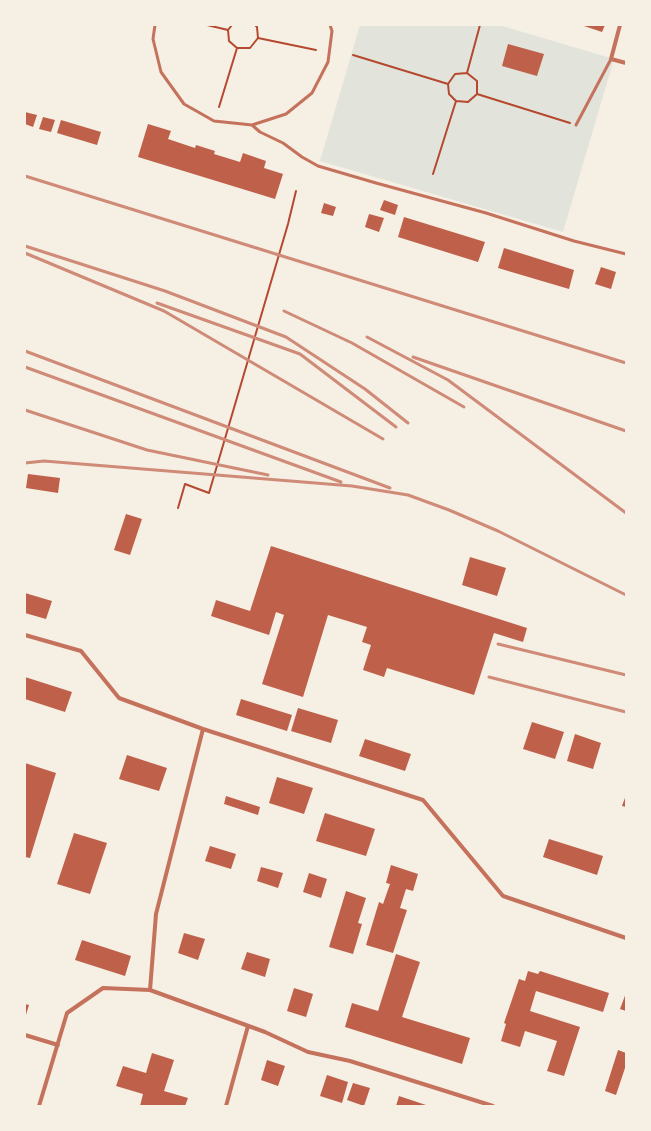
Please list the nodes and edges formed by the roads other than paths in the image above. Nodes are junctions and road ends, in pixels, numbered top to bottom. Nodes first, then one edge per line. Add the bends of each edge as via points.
1 (155, 25) edge
2 (330, 25) edge
3 (620, 25) edge
4 (611, 59) junction
5 (626, 63) edge
6 (576, 124) road end
7 (252, 125) junction
8 (626, 254) edge
9 (25, 635) edge
10 (203, 729) junction
11 (626, 938) edge
12 (150, 990) junction
13 (248, 1026) junction
14 (25, 1035) edge
15 (58, 1045) junction
16 (39, 1106) edge
17 (226, 1106) edge
18 (493, 1106) edge

1 - 7 lane via 153,39 161,72 184,104 214,121
2 - 7 lane via 332,31 328,62 312,93 286,114
3 - 4 street
4 - 5 street
4 - 6 lane
7 - 8 lane via 318,166
9 - 10 street via 81,651 119,698
10 - 11 street via 423,800 503,896
10 - 12 street via 156,914
12 - 13 street
12 - 15 street via 103,988 67,1013
13 - 17 street
13 - 18 street via 308,1052 350,1061
14 - 15 street
15 - 16 street

